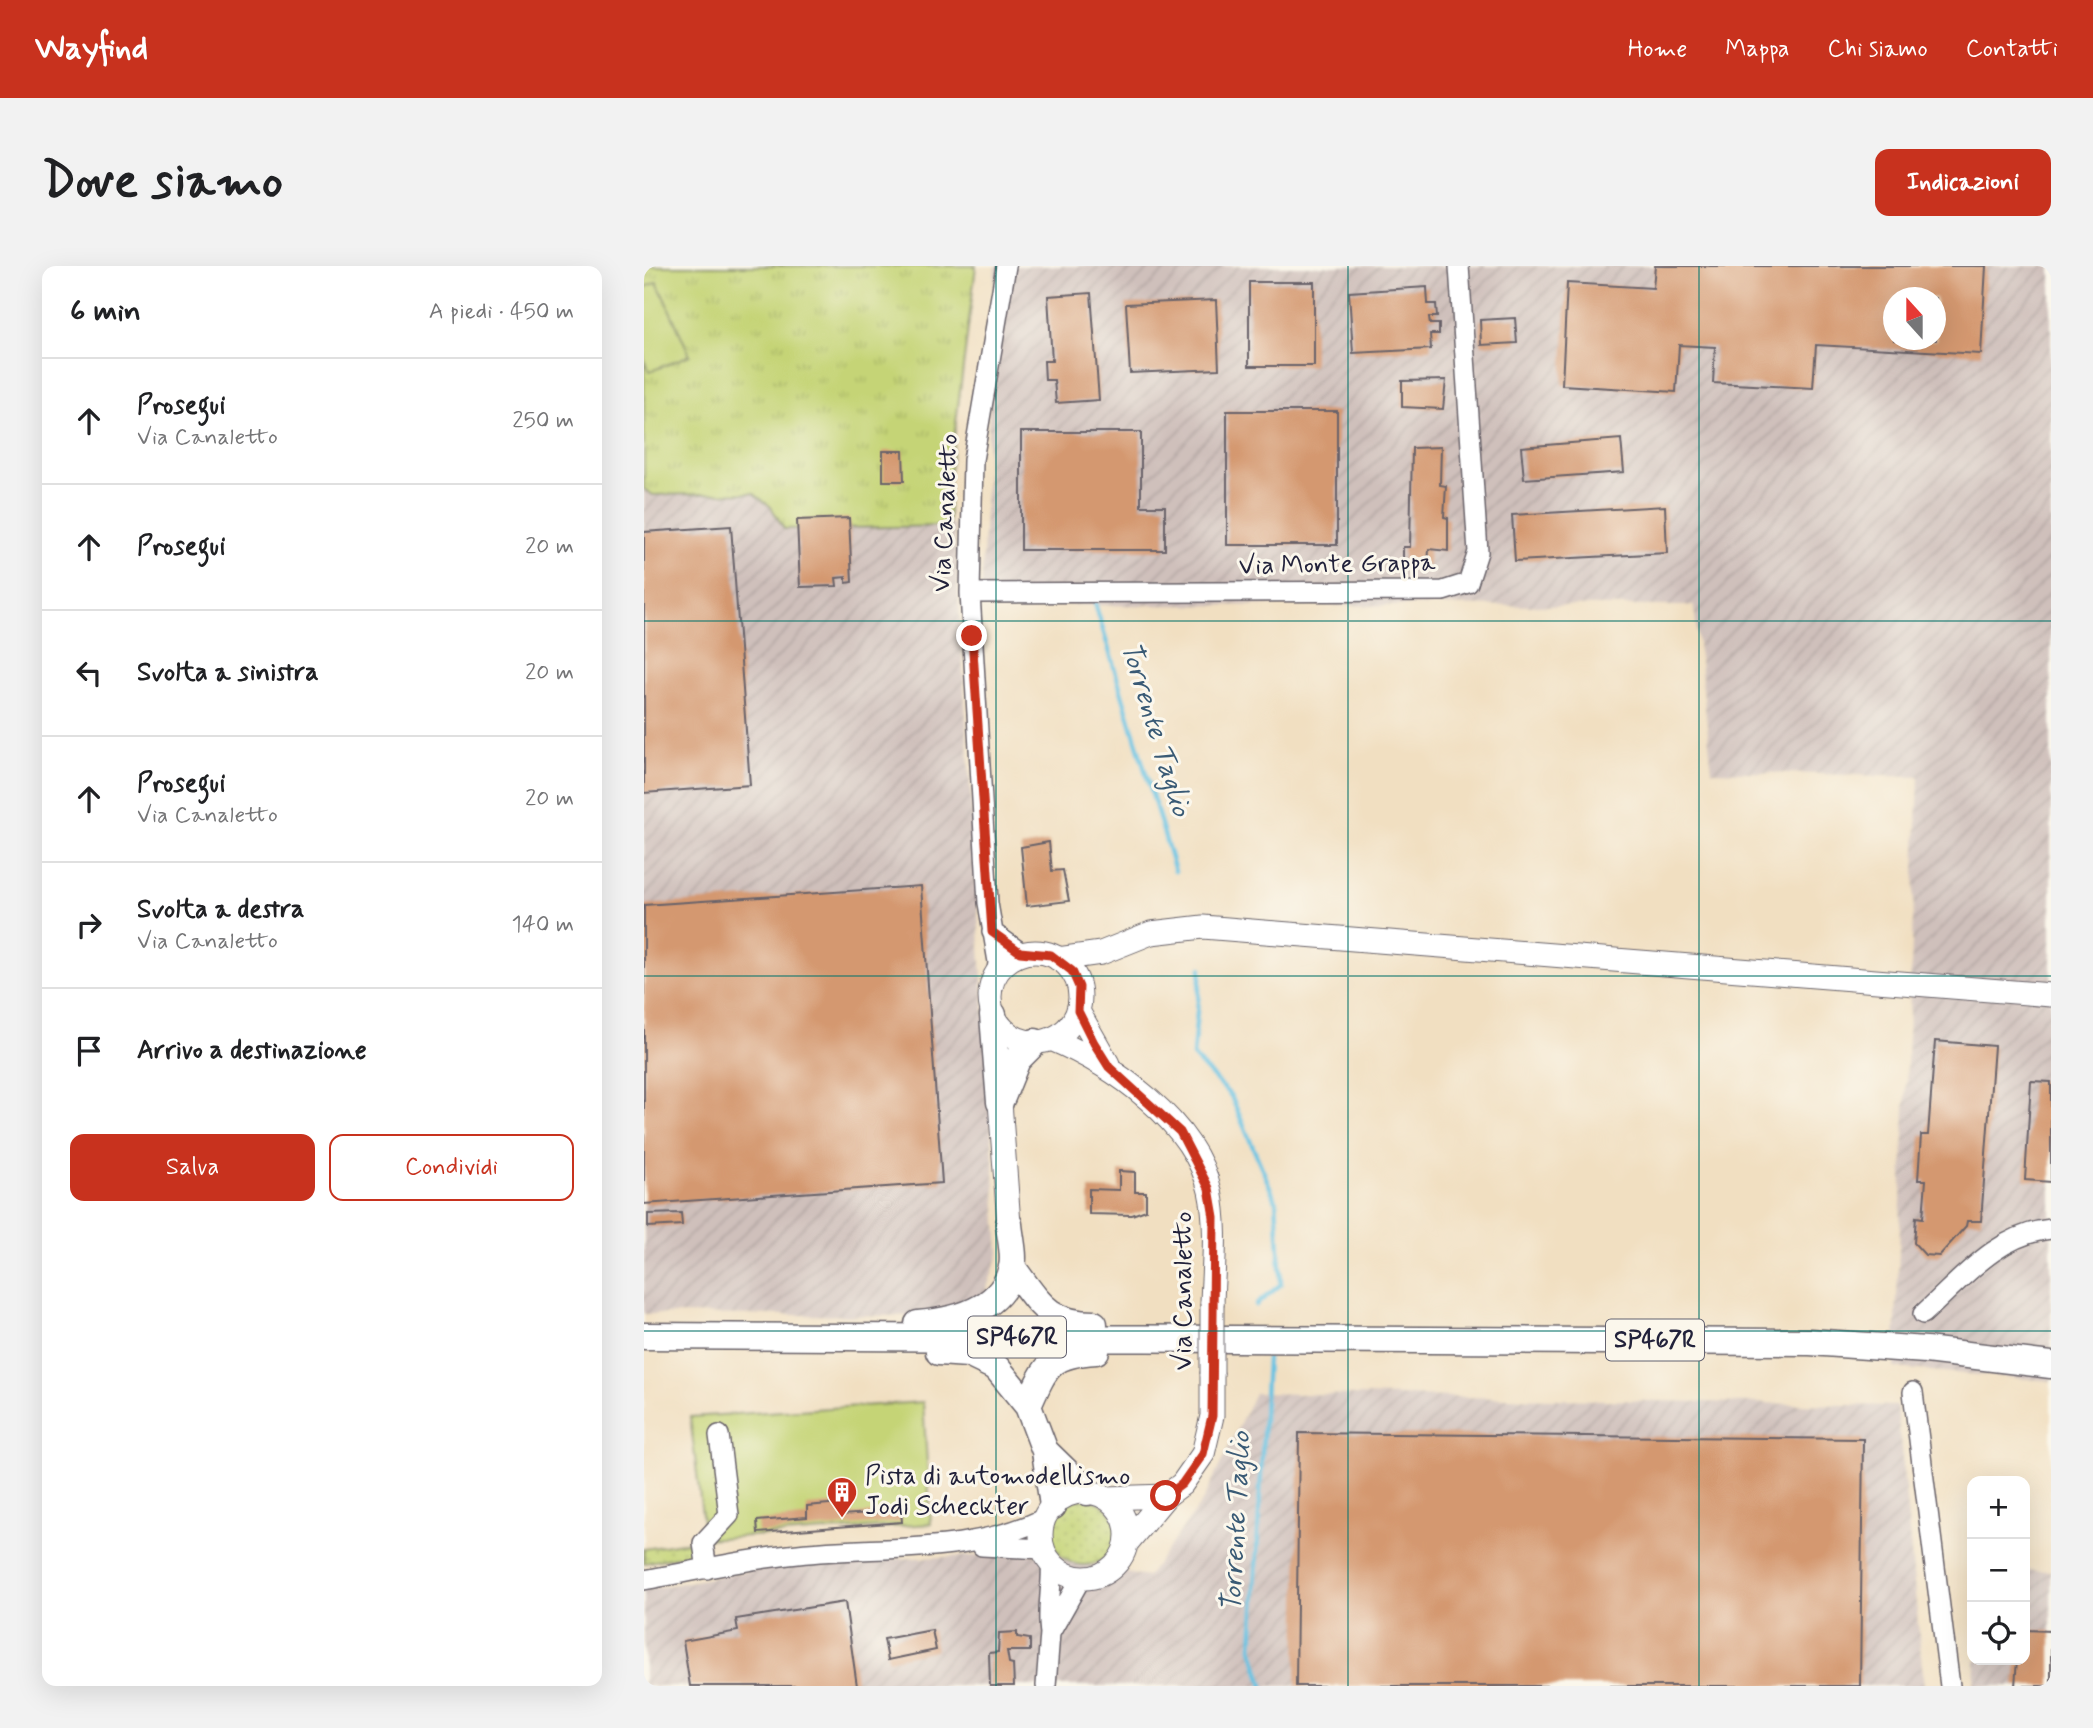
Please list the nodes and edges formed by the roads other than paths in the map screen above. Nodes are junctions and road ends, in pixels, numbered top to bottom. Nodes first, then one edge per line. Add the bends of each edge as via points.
1 (1004, 266) edge
2 (1014, 266) edge
3 (1459, 266) edge
4 (970, 593) junction
5 (992, 932) junction
6 (1036, 952) junction
7 (1101, 953) junction
8 (1058, 958) junction
9 (997, 972) junction
10 (1079, 987) junction
11 (2051, 995) edge
12 (1078, 1011) junction
13 (993, 1015) junction
14 (1043, 1041) junction
15 (1109, 1067) junction
16 (1000, 1102) junction
17 (1009, 1224) joint
18 (2051, 1229) edge
19 (1012, 1267) junction
20 (1923, 1314) dead end
21 (644, 1336) edge
22 (777, 1336) junction
23 (1257, 1338) junction
24 (2051, 1365) edge
25 (1913, 1392) dead end
26 (1028, 1406) junction
27 (719, 1435) dead end
28 (1045, 1451) junction
29 (1097, 1495) junction
30 (1166, 1496) junction
31 (1049, 1512) junction
32 (979, 1542) junction
33 (1126, 1544) junction
34 (1047, 1555) junction
35 (707, 1569) junction
36 (1081, 1578) junction
37 (644, 1580) edge
38 (1051, 1633) junction
39 (1046, 1686) edge
40 (1950, 1686) edge

1 - 2 street
1 - 4 street, Via Canaletto via 973,460
3 - 4 street, Via Monte Grappa via 1478,552 1468,583 1443,592
4 - 5 street, Via Canaletto
5 - 6 street via 1020,952
5 - 9 street, Via Canaletto
6 - 8 main road
6 - 9 main road via 1010,959
7 - 8 main road
7 - 10 main road
7 - 11 main road via 1151,933 1203,927
8 - 10 main road via 1072,971
9 - 13 main road via 989,998
10 - 12 main road
12 - 14 main road via 1071,1025
12 - 15 main road, Via Canaletto
13 - 14 main road via 1010,1035
13 - 16 highway
14 - 15 main road, Via Canaletto
14 - 16 highway via 1017,1060
15 - 30 main road, Via Canaletto, bridge via 1180,1132 1209,1188 1214,1217 1212,1416 1203,1454 1182,1484
16 - 17 main road
17 - 19 highway
18 - 20 street via 2028,1233 1997,1248
19 - 22 highway via 1000,1293 978,1311 934,1323
19 - 23 highway via 1043,1308 1071,1324 1164,1325
21 - 22 highway, SP467R
22 - 23 highway, SP467R
22 - 26 highway via 871,1349 968,1354 997,1368
23 - 24 highway, SP467R via 1810,1342
23 - 26 highway via 1065,1353 1043,1373
25 - 40 street
26 - 28 highway
27 - 35 street via 729,1515 703,1543
28 - 29 highway
28 - 31 highway
29 - 30 main road
29 - 31 main road via 1072,1494
29 - 33 main road via 1124,1518
30 - 33 main road, Via Canaletto
31 - 32 street via 1014,1533
31 - 34 main road via 1041,1533
32 - 34 street via 984,1548
32 - 35 street via 796,1554
33 - 36 main road via 1107,1572
34 - 36 main road via 1064,1573
34 - 38 street via 1052,1583
35 - 37 street
36 - 38 street
38 - 39 street

